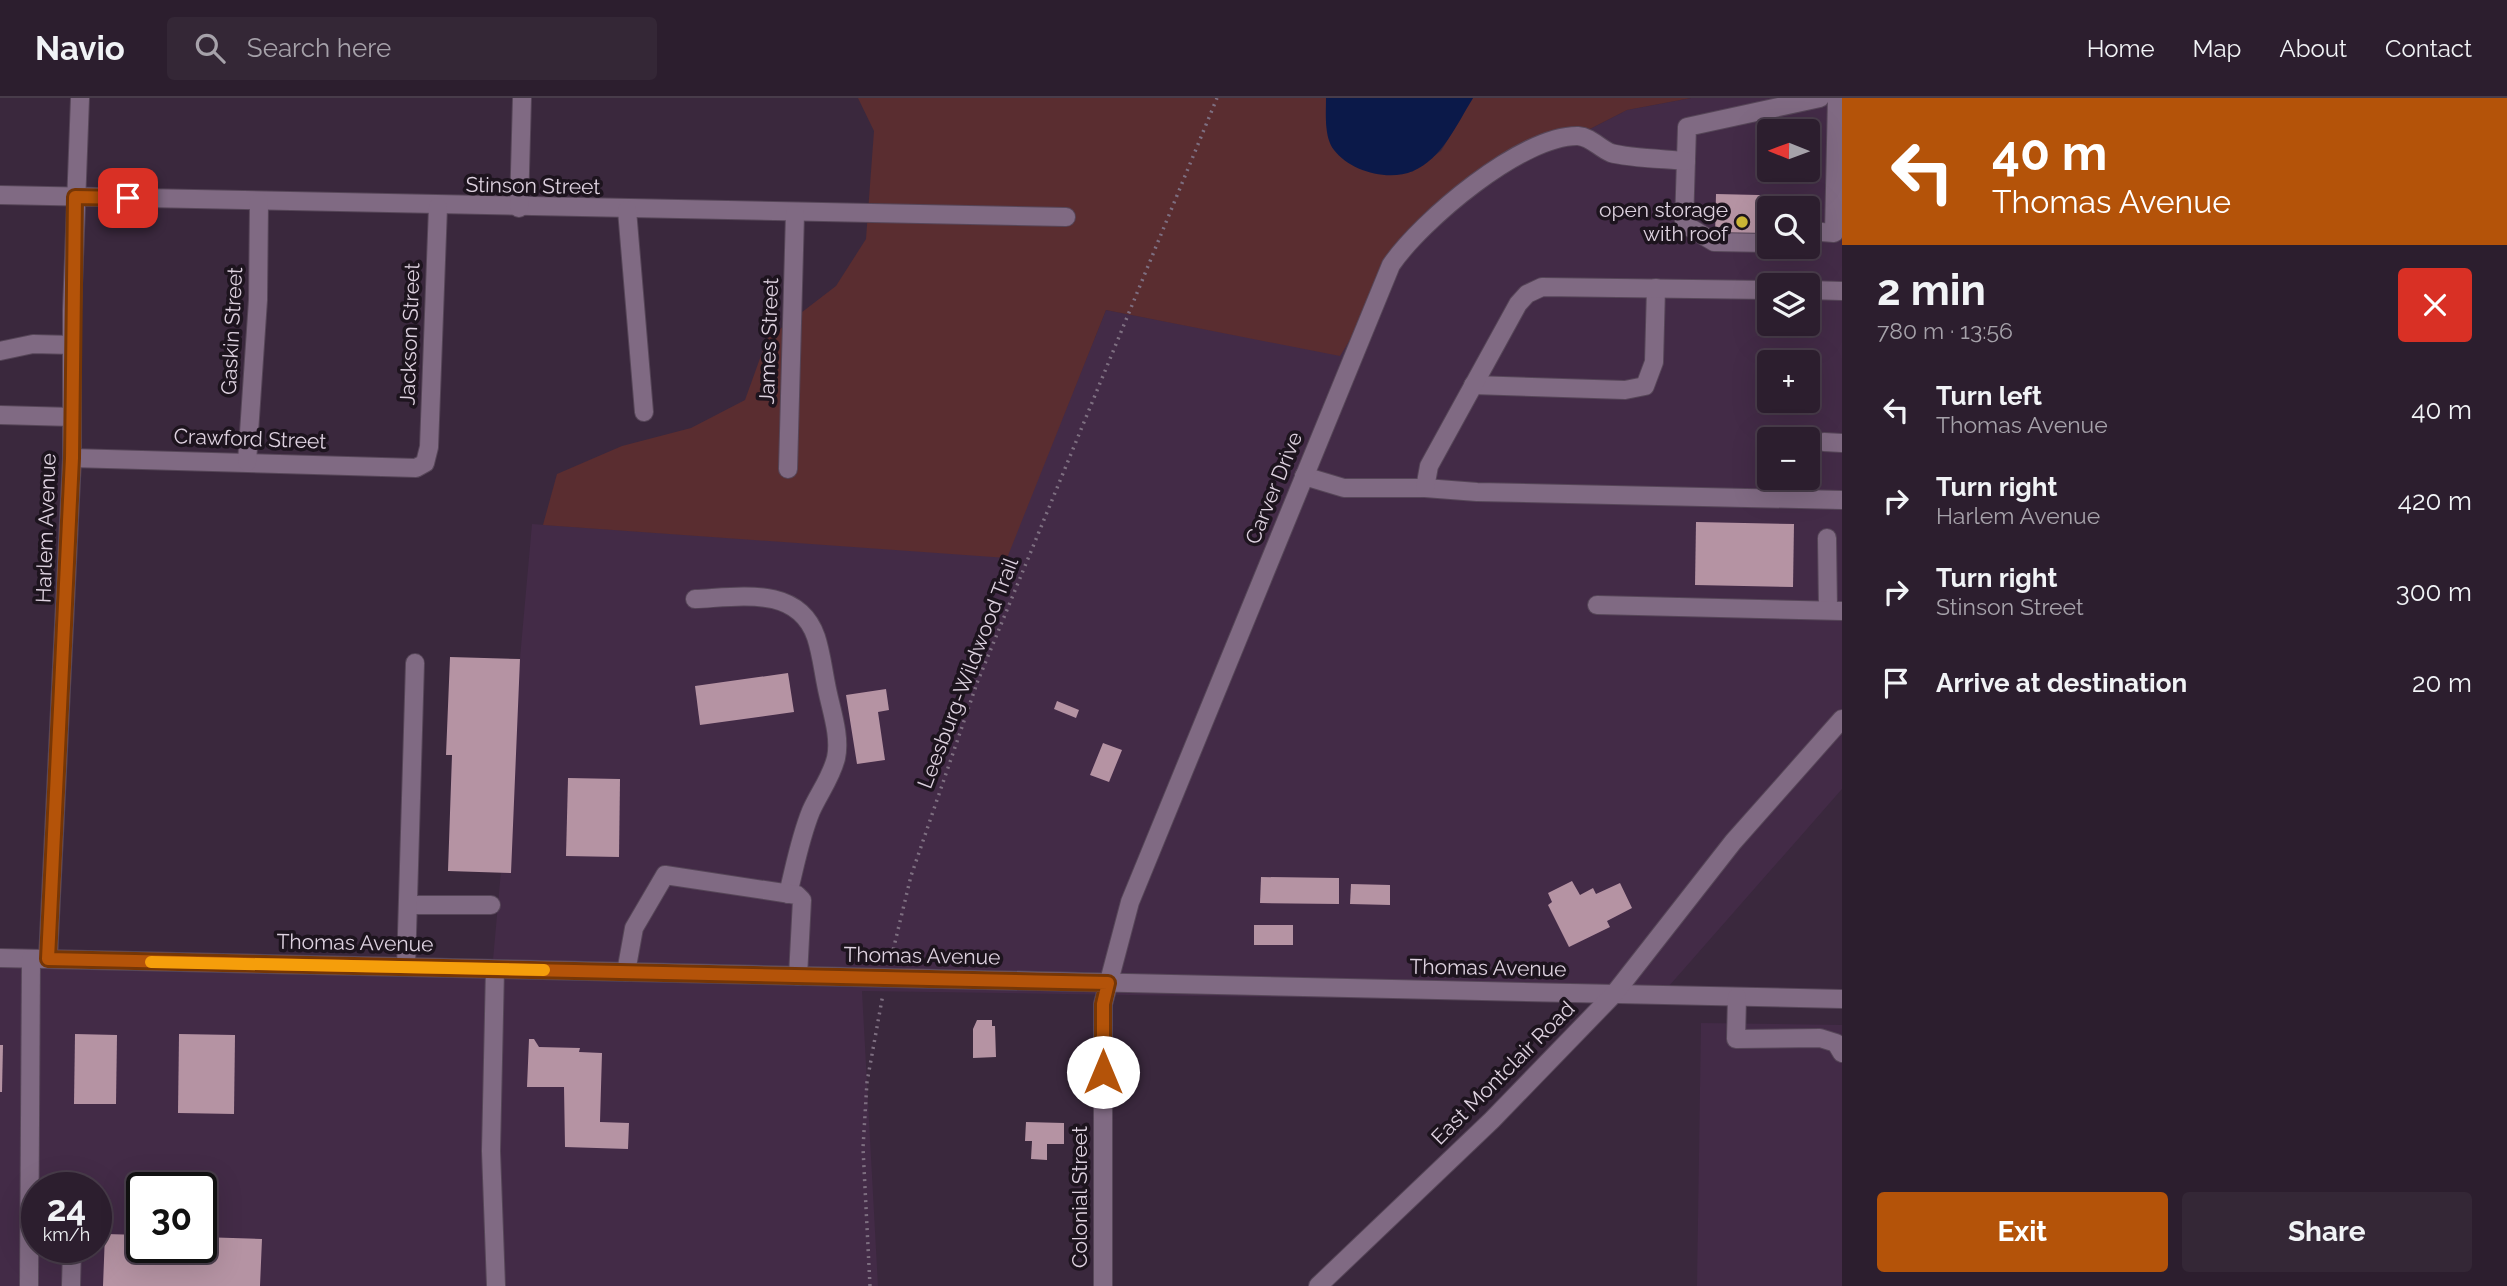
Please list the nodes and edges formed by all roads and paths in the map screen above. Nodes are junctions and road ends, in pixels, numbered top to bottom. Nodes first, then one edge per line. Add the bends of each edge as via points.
1 (80, 98) edge
2 (522, 98) edge
3 (1217, 98) edge
4 (1820, 98) edge
5 (1837, 98) edge
6 (1686, 161) junction
7 (0, 195) edge
8 (75, 197) junction
9 (258, 202) junction
10 (438, 206) junction
11 (519, 208) junction
12 (627, 210) junction
13 (795, 214) junction
14 (1066, 217) dead end
15 (1820, 232) edge
16 (1838, 233) edge
17 (1757, 243) edge
18 (1656, 288) junction
19 (1757, 290) edge
20 (1820, 290) edge
21 (1842, 291) edge
22 (72, 345) junction
23 (0, 351) edge
24 (1473, 385) junction
25 (644, 412) dead end
26 (0, 415) edge
27 (72, 417) junction
28 (72, 458) junction
29 (247, 462) junction
30 (425, 463) joint
31 (788, 469) dead end
32 (1304, 476) junction
33 (1425, 488) junction
34 (1842, 500) edge
35 (1827, 538) dead end
36 (695, 599) dead end
37 (1597, 606) dead end
38 (1835, 610) edge
39 (415, 663) dead end
40 (1842, 719) edge
41 (788, 894) junction
42 (408, 905) junction
43 (491, 905) dead end
44 (0, 958) edge
45 (39, 959) junction
46 (406, 967) junction
47 (495, 969) junction
48 (626, 972) junction
49 (797, 976) junction
50 (886, 977) junction
51 (1108, 983) junction
52 (1614, 994) junction
53 (1737, 996) junction
54 (1842, 999) edge
55 (1842, 1053) edge
56 (72, 1263) edge
57 (29, 1286) edge
58 (71, 1286) edge
59 (496, 1286) edge
60 (870, 1286) edge
61 (1103, 1286) edge
62 (1318, 1286) edge

1 - 8 street, Harlem Avenue
2 - 11 street
3 - 50 path, Leesburg-Wildwood Trail via 977,683 911,876
4 - 6 street via 1687,127
5 - 16 street
6 - 17 street via 1684,224 1714,242
6 - 32 street, Carver Drive via 1612,153 1576,136 1553,141 1507,163 1425,223 1391,265
7 - 8 street, Stinson Street
8 - 9 street, Stinson Street
8 - 22 street, Harlem Avenue
9 - 10 street, Stinson Street
9 - 29 street, Gaskin Street via 258,300
10 - 11 street, Stinson Street
10 - 30 street, Jackson Street
11 - 12 street, Stinson Street
12 - 13 street, Stinson Street
12 - 25 street
13 - 14 street, Stinson Street
13 - 31 street, James Street
15 - 16 street
18 - 19 street
18 - 24 street via 1542,287 1527,293
18 - 24 street via 1654,362 1645,386 1625,390
20 - 21 street
22 - 23 street via 33,344
22 - 27 street, Harlem Avenue
24 - 33 street via 1429,466
26 - 27 street
27 - 28 street, Harlem Avenue
28 - 29 street, Crawford Street
28 - 45 street, Harlem Avenue
29 - 30 street, Crawford Street via 416,468
32 - 33 street via 1344,488
32 - 51 street, Carver Drive via 1129,902
33 - 34 street
35 - 38 street
36 - 41 street via 781,599 802,613 816,636 836,755 799,847
37 - 38 street
39 - 42 street
40 - 52 street, East Montclair Road via 1733,842
41 - 48 street via 665,875 634,928
41 - 49 street via 802,900
42 - 43 street
42 - 46 street
44 - 45 street, Thomas Avenue
45 - 46 street, Thomas Avenue
45 - 57 street, Harlem Avenue
46 - 47 street, Thomas Avenue
47 - 48 street, Thomas Avenue
47 - 59 street via 491,1151
48 - 49 street, Thomas Avenue
49 - 50 street, Thomas Avenue
50 - 51 street, Thomas Avenue
50 - 60 path, Leesburg-Wildwood Trail via 867,1082 863,1149
51 - 52 street, Thomas Avenue
51 - 61 street, Colonial Street via 1103,1004
52 - 53 street, Thomas Avenue
52 - 62 street, East Montclair Road via 1492,1120
53 - 54 street, Thomas Avenue
53 - 55 street via 1736,1039 1820,1038 1836,1043
56 - 58 street

